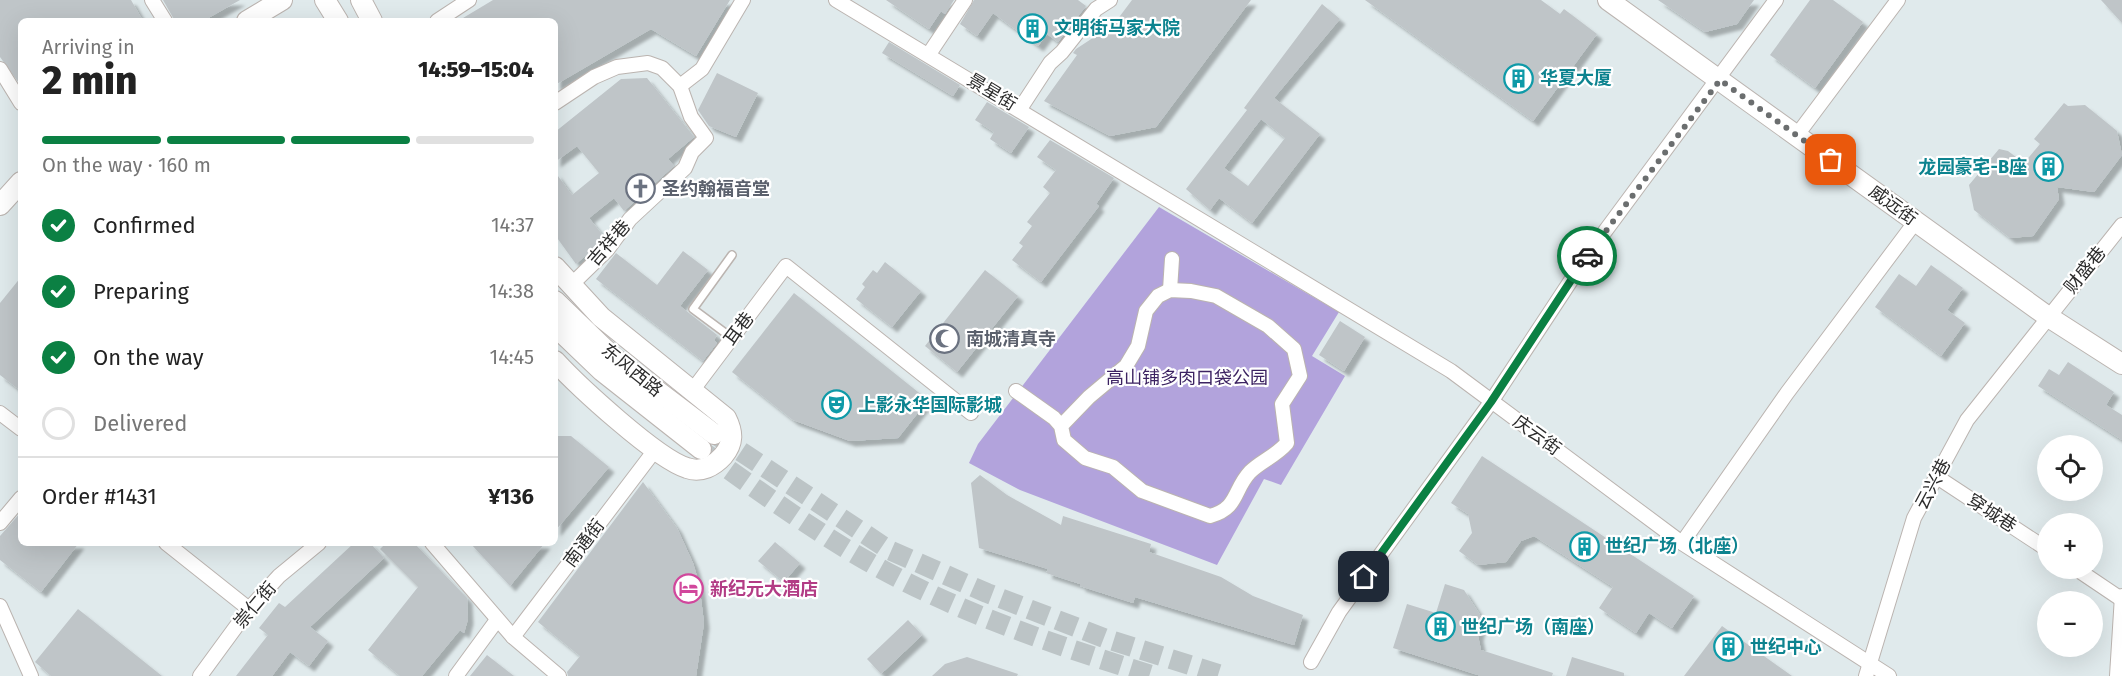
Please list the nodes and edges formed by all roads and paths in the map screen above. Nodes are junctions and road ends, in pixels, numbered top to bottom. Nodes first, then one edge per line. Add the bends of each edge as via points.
1 (152, 0) edge
2 (282, 0) edge
3 (325, 0) edge
4 (361, 0) edge
5 (469, 0) edge
6 (743, 0) edge
7 (836, 0) edge
8 (965, 0) edge
9 (1110, 0) edge
10 (1608, 0) edge
11 (1776, 0) edge
12 (1898, 0) edge
13 (163, 18) edge
14 (252, 18) edge
15 (336, 18) edge
16 (370, 18) edge
17 (442, 18) edge
18 (929, 54) junction
19 (0, 69) edge
20 (1720, 80) junction
21 (680, 86) junction
22 (18, 98) edge
23 (558, 101) edge
24 (1020, 109) junction
25 (1797, 135) junction
26 (18, 185) edge
27 (1147, 186) joint
28 (0, 205) edge
29 (1916, 221) junction
30 (2122, 225) edge
31 (732, 255) dead end
32 (1172, 259) dead end
33 (558, 271) edge
34 (570, 286) junction
35 (1170, 290) junction
36 (558, 304) edge
37 (2047, 316) junction
38 (558, 329) edge
39 (732, 338) junction
40 (558, 364) edge
41 (2122, 364) edge
42 (692, 391) junction
43 (1017, 391) dead end
44 (1491, 402) junction
45 (0, 413) edge
46 (971, 413) dead end
47 (1061, 426) junction
48 (18, 427) edge
49 (714, 434) tunnel mouth
50 (701, 449) tunnel mouth
51 (655, 450) junction
52 (1936, 477) junction
53 (18, 502) edge
54 (0, 523) edge
55 (1682, 543) junction
56 (2037, 543) edge
57 (171, 546) edge
58 (315, 546) edge
59 (435, 546) edge
60 (2093, 579) edge
61 (2122, 597) edge
62 (0, 606) edge
63 (249, 609) junction
64 (497, 620) junction
65 (2121, 623) edge
66 (513, 637) junction
67 (1311, 662) dead end
68 (1868, 670) edge
69 (31, 676) edge
70 (200, 676) edge
71 (456, 676) edge
72 (559, 676) edge
73 (1889, 676) edge
74 (2117, 676) edge

1 - 13 street
2 - 14 main road
3 - 15 main road
4 - 16 main road
5 - 17 street
6 - 21 street via 702,69
7 - 18 street, 景星街
8 - 18 street
9 - 24 street via 1096,9 1050,63
10 - 20 main road, 威远街
11 - 20 street
12 - 25 street
18 - 24 street, 景星街
19 - 22 street
20 - 25 main road, 威远街
20 - 44 street via 1589,253
21 - 23 street via 662,68 631,63 594,78
21 - 34 street, 吉祥巷 via 691,117 705,138 692,152 685,168 630,219 607,250
24 - 27 street, 景星街
25 - 29 main road, 威远街
26 - 28 main road
27 - 44 street, 庆云街 via 1451,371
29 - 37 main road, 威远街
29 - 55 street via 1787,393
30 - 37 street, 财盛巷
31 - 39 lane via 693,309
32 - 35 street
33 - 34 main road
34 - 42 main road via 627,340
35 - 47 street via 1149,305 1138,346 1126,366
35 - 47 street via 1216,296 1268,326 1294,349 1300,376 1282,404 1287,443 1250,473 1229,507 1210,516 1142,491 1113,467 1085,458 1064,440
36 - 49 main road, 东风西路 via 614,358
37 - 41 main road, 威远街
37 - 52 street, 云兴巷 via 1967,420
38 - 50 main road, 东风西路 via 602,371
39 - 42 street, 耳巷
39 - 46 street, 耳巷 via 786,266
40 - 51 main road
42 - 51 main road via 726,418 732,440 727,451 711,467 700,470 687,468
43 - 47 street
44 - 55 street, 庆云街
44 - 67 street via 1339,612
45 - 48 street
51 - 66 street, 南通街
52 - 56 street, 穿城巷
52 - 68 street, 云兴巷 via 1914,518
53 - 54 street
55 - 68 street, 庆云街
57 - 63 street
58 - 63 street, 崇仁街 via 279,576
59 - 64 street
60 - 61 street
61 - 65 street
62 - 69 street
63 - 70 street, 崇仁街
64 - 66 street
64 - 71 street
65 - 74 street
66 - 72 street
68 - 73 street, 庆云街

